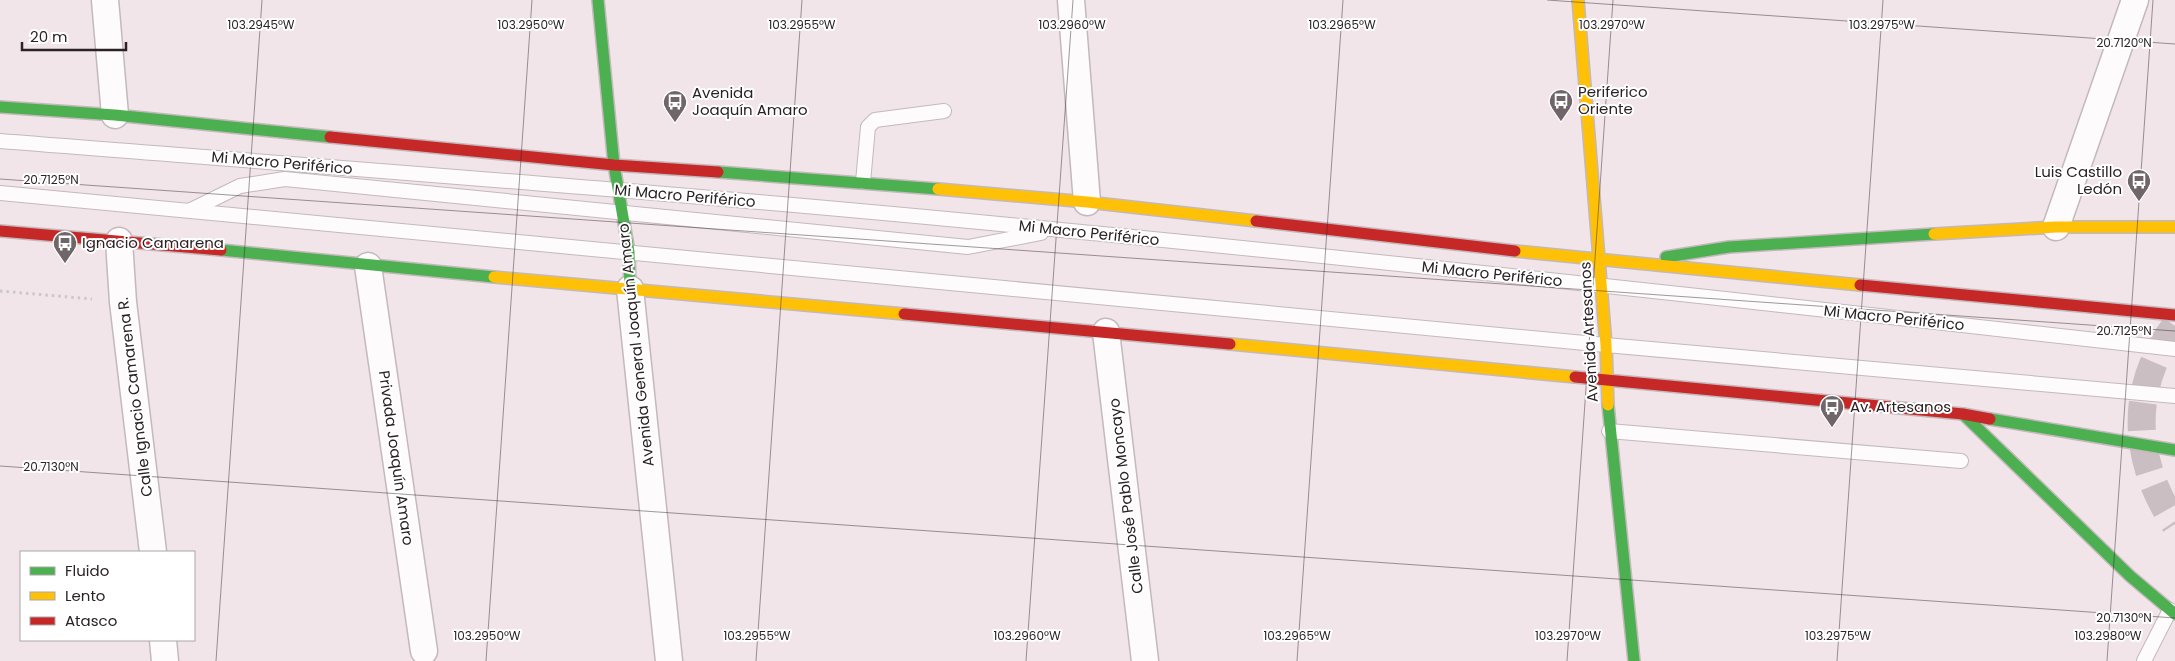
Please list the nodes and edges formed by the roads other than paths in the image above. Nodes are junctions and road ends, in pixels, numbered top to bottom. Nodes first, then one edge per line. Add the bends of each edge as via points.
1 (105, 0) edge
2 (598, 0) edge
3 (1071, 0) edge
4 (1578, 0) edge
5 (2135, 0) edge
6 (0, 107) edge
7 (944, 111) dead end
8 (115, 115) junction
9 (0, 141) edge
10 (614, 164) junction
11 (863, 182) junction
12 (617, 190) junction
13 (0, 193) edge
14 (1087, 202) junction
15 (190, 211) junction
16 (621, 212) junction
17 (2175, 227) edge
18 (2056, 228) junction
19 (1059, 230) junction
20 (0, 231) edge
21 (119, 241) junction
22 (629, 252) junction
23 (1600, 261) junction
24 (368, 266) junction
25 (1601, 285) junction
26 (630, 289) junction
27 (2175, 315) edge
28 (1106, 332) junction
29 (1606, 345) junction
30 (2175, 349) edge
31 (1607, 380) junction
32 (2175, 396) edge
33 (1963, 414) junction
34 (1609, 430) junction
35 (2175, 450) edge
36 (1961, 461) dead end
37 (153, 551) edge
38 (2173, 612) edge
39 (163, 641) edge
40 (424, 651) dead end
41 (165, 661) edge
42 (669, 661) edge
43 (1145, 661) edge
44 (1634, 661) edge
45 (2144, 661) edge

1 - 8 street
2 - 10 main road, Avenida General Joaquín Amaro
3 - 14 street
4 - 23 main road, Avenida Artesanos
5 - 18 street
6 - 8 main road
7 - 11 lane via 870,123
8 - 10 main road
9 - 12 lane, Mi Macro Periférico
10 - 11 main road
10 - 12 main road, Avenida General Joaquín Amaro
11 - 14 main road
12 - 16 main road, Avenida General Joaquín Amaro
12 - 19 lane, Mi Macro Periférico
13 - 15 lane
14 - 23 main road
15 - 16 lane via 240,186 285,179
15 - 22 lane
16 - 19 lane via 968,247
16 - 22 main road, Avenida General Joaquín Amaro
17 - 18 main road
18 - 23 main road via 1729,247 1670,257
19 - 25 lane, Mi Macro Periférico
20 - 21 main road
21 - 24 main road
21 - 37 street, Calle Ignacio Camarena R. via 123,302
22 - 26 main road, Avenida General Joaquín Amaro
22 - 29 lane
23 - 25 main road, Avenida Artesanos
23 - 27 main road
24 - 26 main road
24 - 40 street, Privada Joaquín Amaro
25 - 29 main road, Avenida Artesanos
25 - 30 lane, Mi Macro Periférico
26 - 28 main road
26 - 42 street, Avenida General Joaquín Amaro
28 - 31 main road
28 - 43 street, Calle José Pablo Moncayo
29 - 31 main road, Avenida Artesanos
29 - 32 lane
31 - 33 main road
31 - 34 main road, Avenida Artesanos
33 - 35 main road
33 - 38 main road via 2130,576
34 - 36 lane
34 - 44 main road, Avenida Artesanos
38 - 45 lane
39 - 41 street

